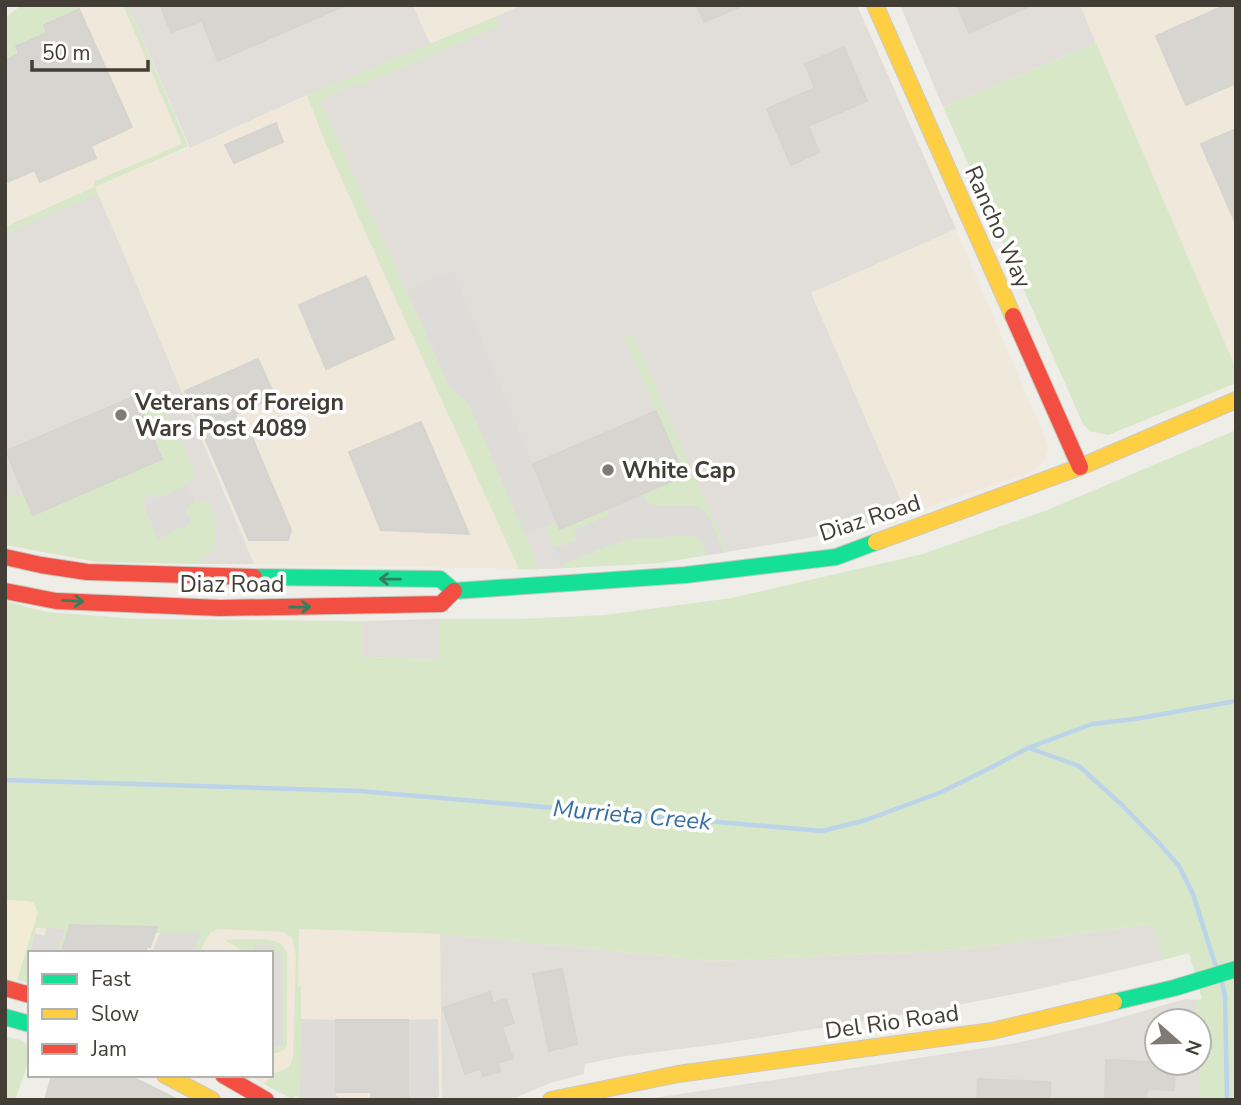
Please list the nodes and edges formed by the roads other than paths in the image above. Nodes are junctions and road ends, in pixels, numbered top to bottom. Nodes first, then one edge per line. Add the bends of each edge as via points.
1 (875, 5) edge
2 (1236, 400) edge
3 (1080, 467) junction
4 (5, 557) edge
5 (5, 591) edge
6 (454, 591) junction
7 (1236, 969) edge
8 (5, 988) edge
9 (28, 994) edge
10 (5, 1006) edge
11 (28, 1012) edge
12 (5, 1017) edge
13 (28, 1023) edge
14 (168, 1077) edge
15 (227, 1077) edge
16 (212, 1100) edge
17 (267, 1100) edge
18 (551, 1100) edge

1 - 3 main road, Rancho Way
2 - 3 main road, Diaz Road
3 - 6 main road, Diaz Road via 836,557 685,575
6 -> 4 main road, Diaz Road via 440,579 87,572
5 -> 6 main road, Diaz Road via 56,601 220,608 441,604
7 - 18 main road, Del Rio Road via 992,1031 678,1074
8 - 9 main road
10 - 11 main road
12 - 13 main road
14 - 16 main road
15 - 17 main road

